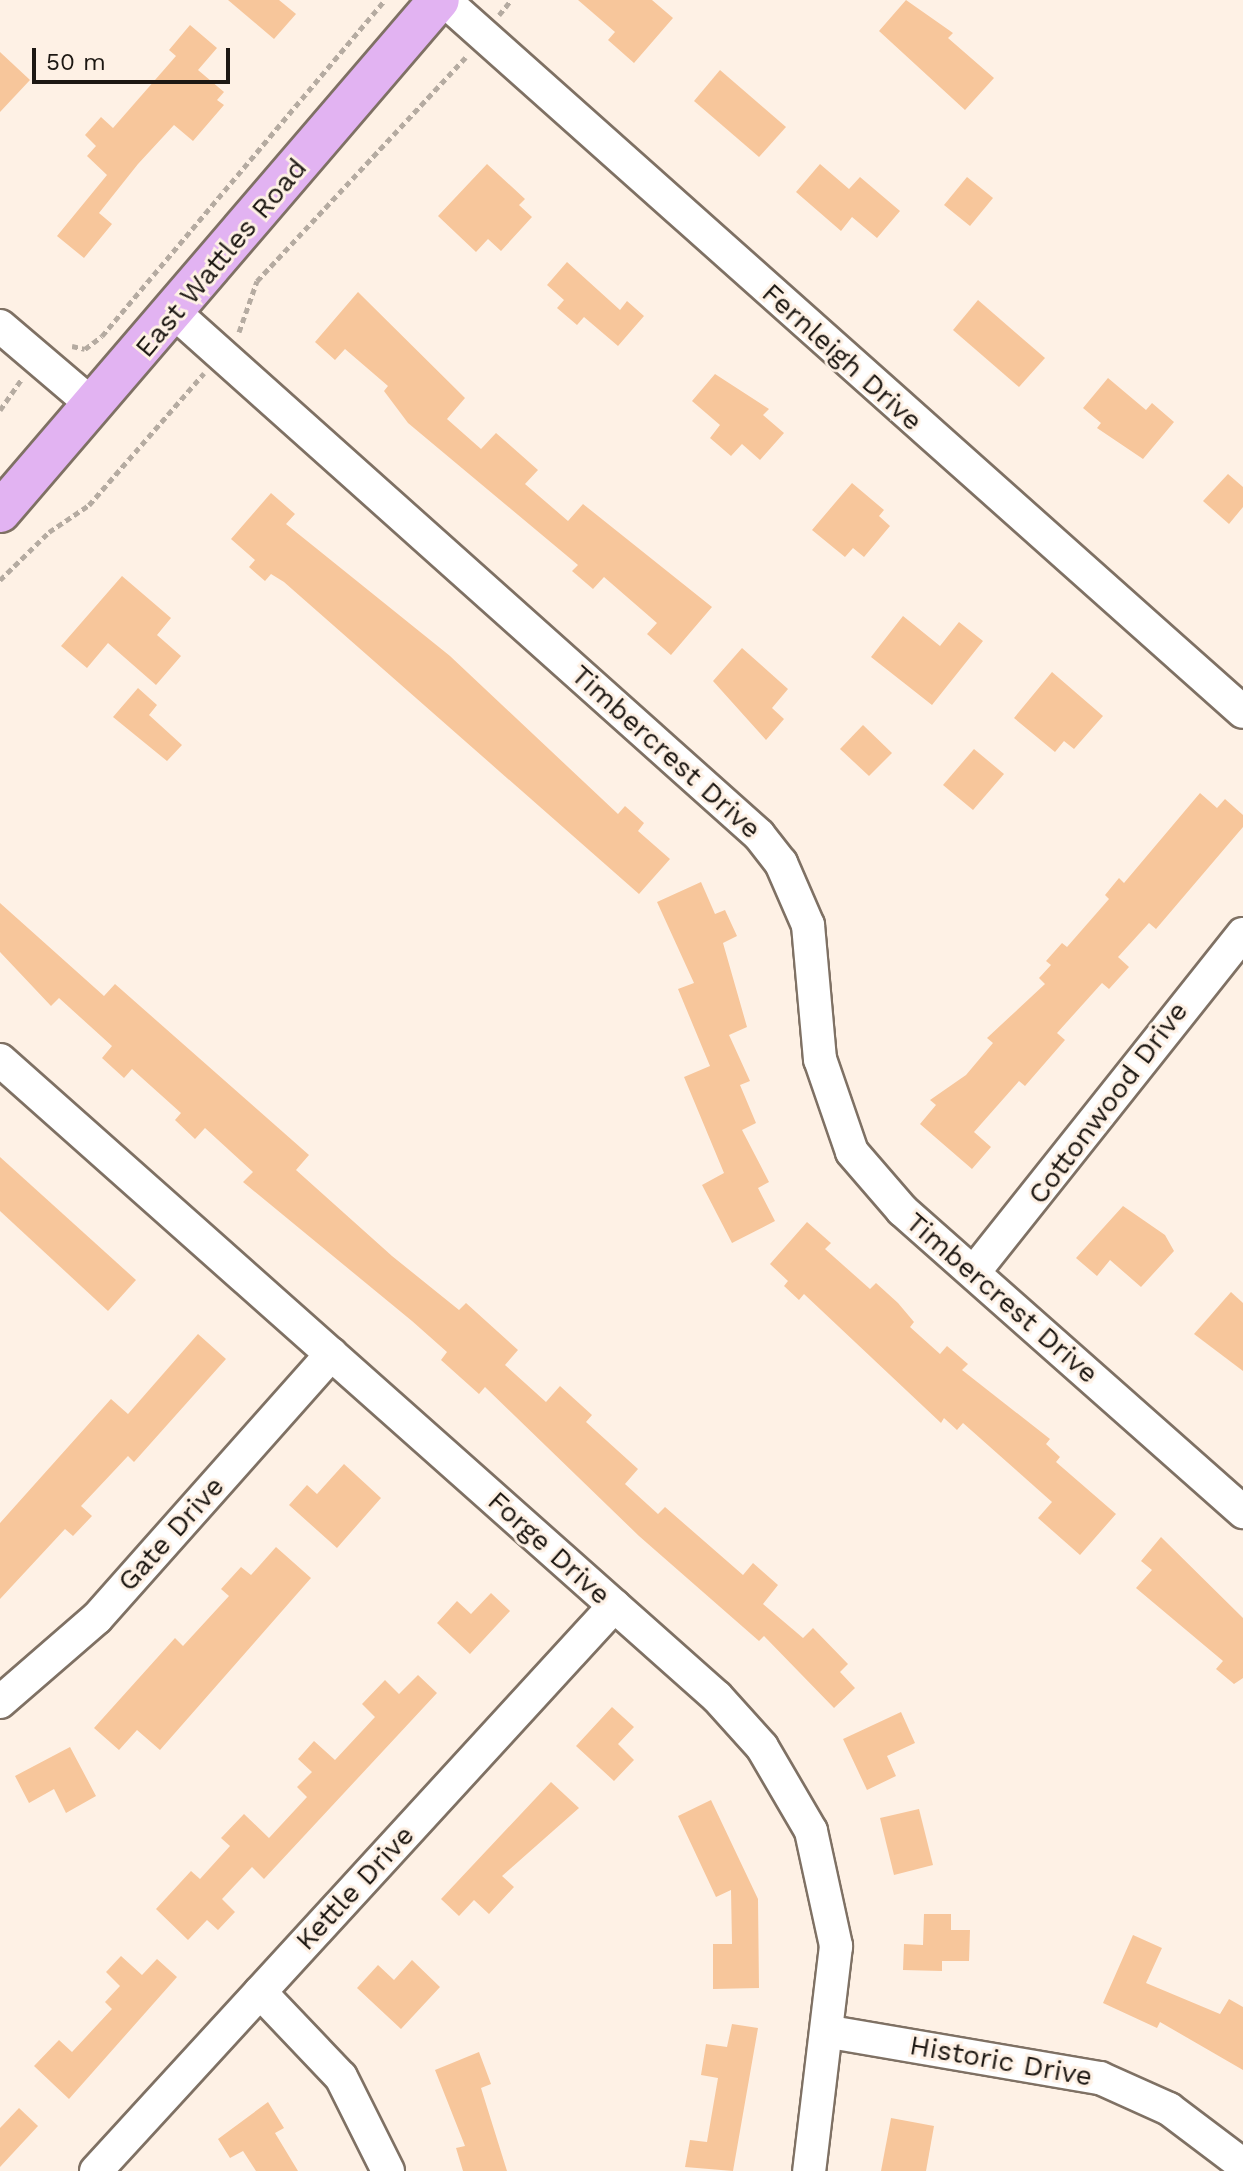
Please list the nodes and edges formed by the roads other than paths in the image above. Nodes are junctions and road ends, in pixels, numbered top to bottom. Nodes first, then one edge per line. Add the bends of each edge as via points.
1 (442, 0) edge
2 (175, 313) junction
3 (0, 326) edge
4 (94, 406) junction
5 (0, 512) edge
6 (1243, 712) edge
7 (1243, 934) edge
8 (0, 1060) edge
9 (974, 1272) junction
10 (331, 1354) junction
11 (1243, 1512) edge
12 (614, 1606) junction
13 (0, 1702) edge
14 (260, 1992) junction
15 (830, 2032) junction
16 (1243, 2165) edge
17 (96, 2171) edge
18 (388, 2171) edge
19 (809, 2171) edge

1 - 2 main road, East Wattles Road
1 - 6 street, Fernleigh Drive
2 - 4 main road, East Wattles Road
2 - 9 street, Timbercrest Drive via 759,835 781,863 808,925 820,1059 838,1122 885,1193
3 - 4 street
4 - 5 main road, East Wattles Road
7 - 9 street, Cottonwood Drive
8 - 10 street, Forge Drive
9 - 11 street, Timbercrest Drive
10 - 12 street, Forge Drive
10 - 13 street, Gate Drive via 80,1636
12 - 14 street, Kettle Drive
12 - 15 street, Forge Drive via 741,1721 800,1806 832,1907
14 - 17 street, Kettle Drive
14 - 18 street via 341,2077
15 - 16 street, Historic Drive via 1100,2078 1169,2109
15 - 19 street, Forge Drive

